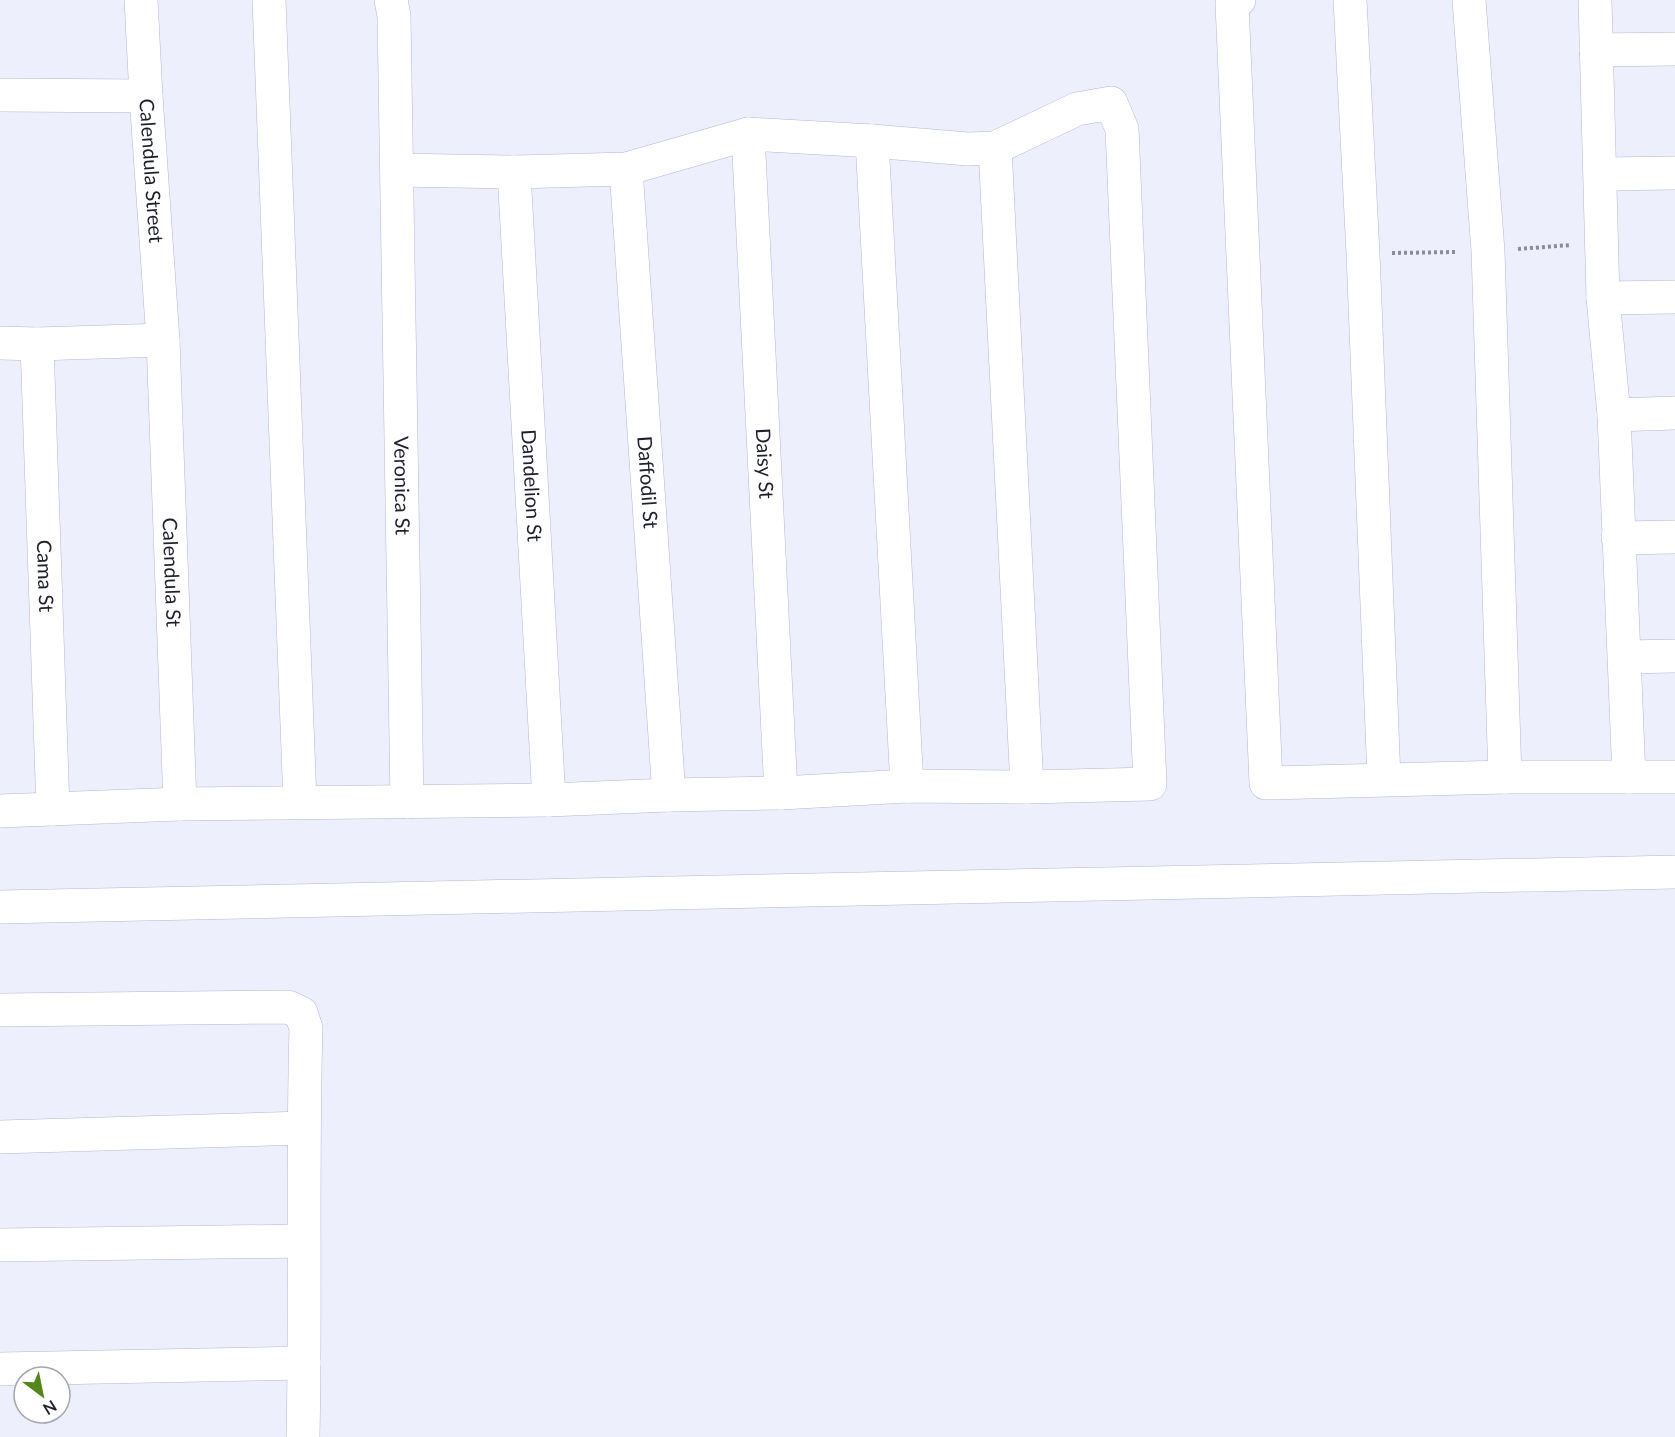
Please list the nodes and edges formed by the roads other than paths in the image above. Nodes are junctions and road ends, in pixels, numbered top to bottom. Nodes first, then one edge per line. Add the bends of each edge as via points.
1 (141, 0) edge
2 (269, 0) edge
3 (391, 0) edge
4 (1239, 0) edge
5 (1350, 0) edge
6 (1469, 0) edge
7 (1595, 0) edge
8 (1675, 49) edge
9 (1596, 50) junction
10 (0, 95) edge
11 (146, 96) junction
12 (748, 134) junction
13 (872, 141) junction
14 (995, 148) junction
15 (626, 169) junction
16 (397, 170) junction
17 (514, 172) junction
18 (1675, 173) edge
19 (1600, 174) junction
20 (1675, 297) edge
21 (1603, 298) junction
22 (163, 340) junction
23 (0, 343) edge
24 (37, 344) junction
25 (1675, 413) edge
26 (1614, 415) junction
27 (1675, 537) edge
28 (1618, 538) junction
29 (1675, 656) edge
30 (1625, 657) junction
31 (1505, 777) junction
32 (1629, 777) junction
33 (1675, 777) edge
34 (1384, 779) junction
35 (907, 786) junction
36 (1027, 787) junction
37 (781, 793) junction
38 (669, 795) junction
39 (549, 800) junction
40 (300, 802) junction
41 (407, 802) junction
42 (180, 804) junction
43 (53, 809) junction
44 (0, 811) edge
45 (1675, 872) edge
46 (0, 906) edge
47 (0, 1010) edge
48 (303, 1128) junction
49 (0, 1137) edge
50 (303, 1241) junction
51 (0, 1245) edge
52 (304, 1363) junction
53 (0, 1369) edge
54 (303, 1437) edge

1 - 11 street, Calendula Street
2 - 40 street
3 - 16 street, Veronica St
4 - 34 street via 1232,4 1266,783
5 - 34 street
6 - 31 street via 1488,251
7 - 9 street
8 - 9 street
9 - 19 street
10 - 11 street
11 - 22 street, Calendula Street
12 - 13 street
12 - 15 street
12 - 37 street, Daisy St
13 - 14 street
13 - 35 street
14 - 36 street
14 - 36 street via 1077,109 1111,103 1122,129 1150,784
15 - 17 street
15 - 38 street, Daffodil St
16 - 17 street
16 - 41 street, Veronica St
17 - 39 street, Dandelion St
18 - 19 street
19 - 21 street
20 - 21 street
21 - 26 street
22 - 24 street
22 - 42 street, Calendula St
23 - 24 street
24 - 43 street, Cama St
25 - 26 street
26 - 28 street
27 - 28 street
28 - 30 street
29 - 30 street
30 - 32 street
31 - 32 street
31 - 34 street
32 - 33 street
35 - 36 street
35 - 37 street
37 - 38 street
38 - 39 street
39 - 41 street
40 - 41 street
40 - 42 street
42 - 43 street
43 - 44 street
45 - 46 street
47 - 48 street via 288,1007 301,1013 306,1029
48 - 49 street
48 - 50 street
50 - 51 street
50 - 52 street
52 - 53 street
52 - 54 street

